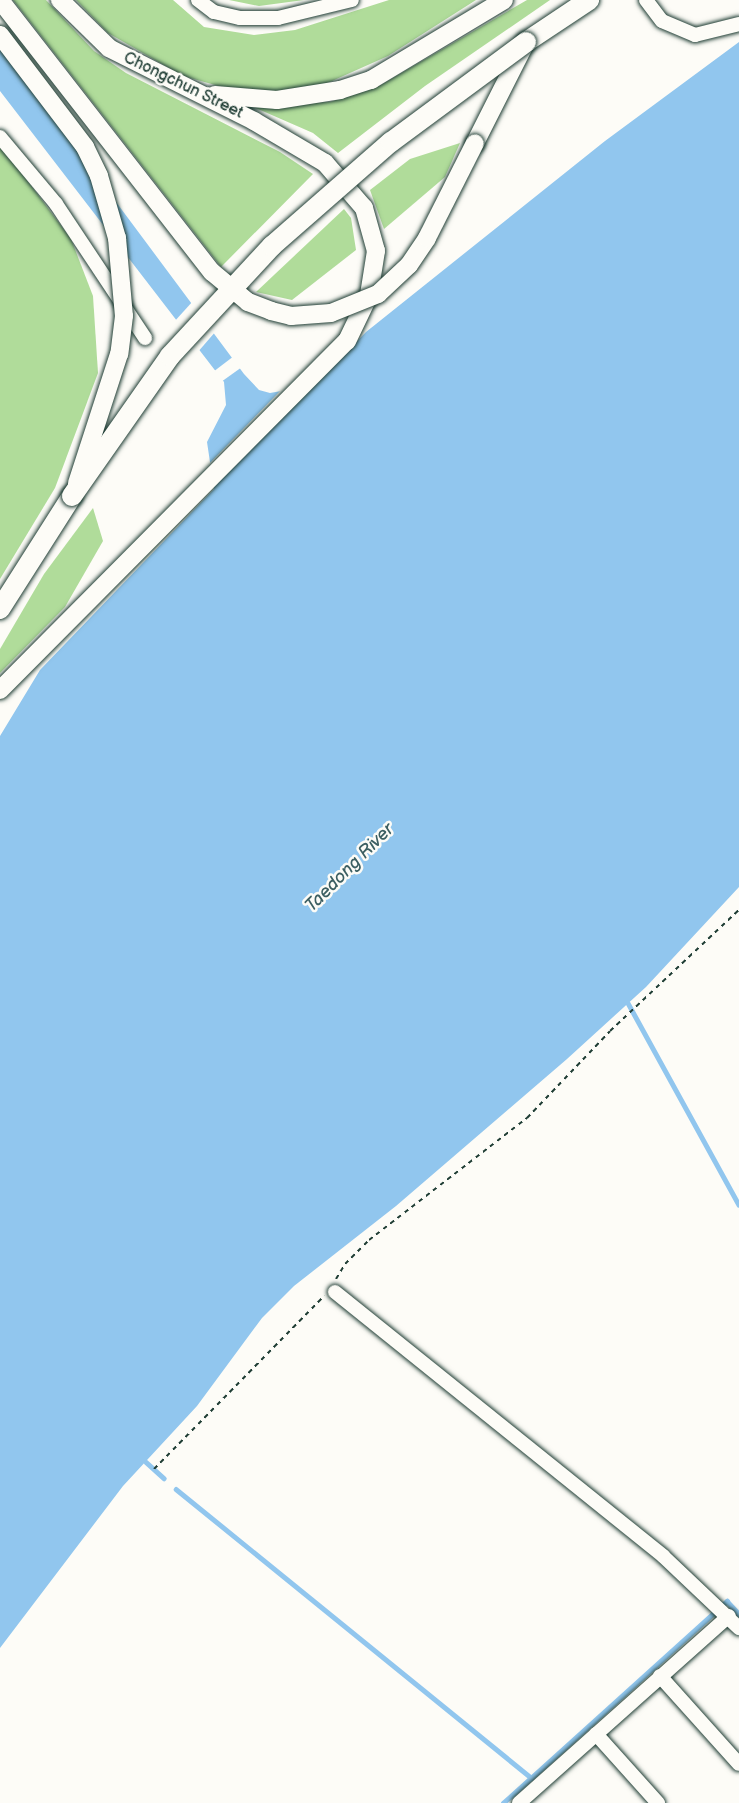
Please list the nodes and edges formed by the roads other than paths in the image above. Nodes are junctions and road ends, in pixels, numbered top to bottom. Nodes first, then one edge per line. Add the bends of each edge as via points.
1 (0, 0) edge
2 (60, 0) edge
3 (198, 0) edge
4 (352, 0) edge
5 (504, 0) edge
6 (589, 0) edge
7 (646, 0) edge
8 (739, 24) edge
9 (0, 35) edge
10 (526, 42) junction
11 (181, 86) junction
12 (0, 137) edge
13 (145, 338) dead end
14 (72, 496) junction
15 (0, 609) edge
16 (0, 690) edge
17 (331, 1294) road end
18 (729, 1616) junction
19 (739, 1628) edge
20 (660, 1676) junction
21 (596, 1734) junction
22 (739, 1764) edge
23 (531, 1792) junction
24 (519, 1803) edge
25 (541, 1803) edge
26 (658, 1803) edge

1 - 10 main road, bridge via 212,272 248,302 291,316 350,309 378,294 409,265 427,238
2 - 11 main road, Chongchun Street via 109,48
3 - 4 street via 214,12 240,18 278,18
5 - 11 main road via 371,80 306,98 231,99
6 - 10 highway
7 - 8 street via 662,21 695,34
9 - 14 main road, bridge via 85,147 99,176 117,238 124,316 120,354
10 - 14 highway, bridge via 391,142 272,246 170,356
11 - 16 main road, Chongchun Street, bridge via 254,121 325,164 364,208 376,251 369,295 357,326 327,363
12 - 13 street via 56,204
14 - 15 highway
17 - 18 street via 608,1510
18 - 19 street
18 - 20 street
20 - 21 street
20 - 22 street
21 - 23 street
21 - 26 street
23 - 24 street
23 - 25 street

